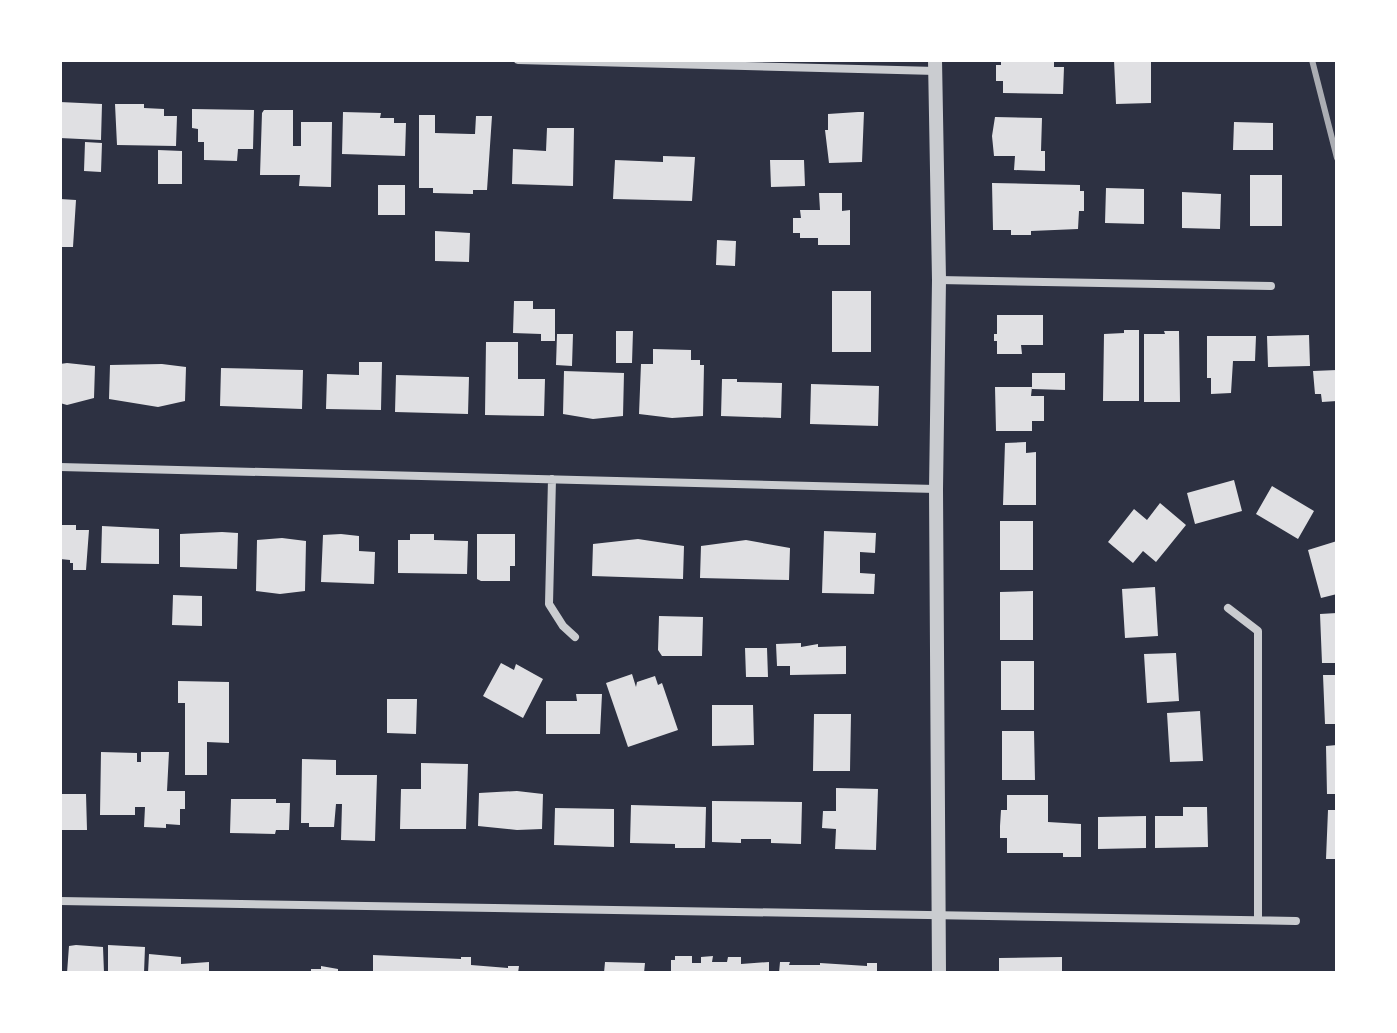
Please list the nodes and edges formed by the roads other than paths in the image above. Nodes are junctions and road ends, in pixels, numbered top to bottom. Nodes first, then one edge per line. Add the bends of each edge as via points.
1 (518, 60) edge
2 (936, 66) edge
3 (939, 280) junction
4 (1271, 286) dead end
5 (60, 467) edge
6 (552, 479) junction
7 (936, 489) junction
8 (1228, 608) dead end
9 (575, 637) dead end
10 (60, 901) edge
11 (940, 913) junction
12 (1258, 920) junction
13 (1296, 921) dead end
14 (939, 973) edge

1 - 2 street
2 - 3 street
3 - 4 street
3 - 7 street
5 - 6 street
6 - 7 street
6 - 9 street via 549,604
7 - 11 street
8 - 12 street via 1258,631
10 - 11 street
11 - 12 street
11 - 14 street
12 - 13 street

